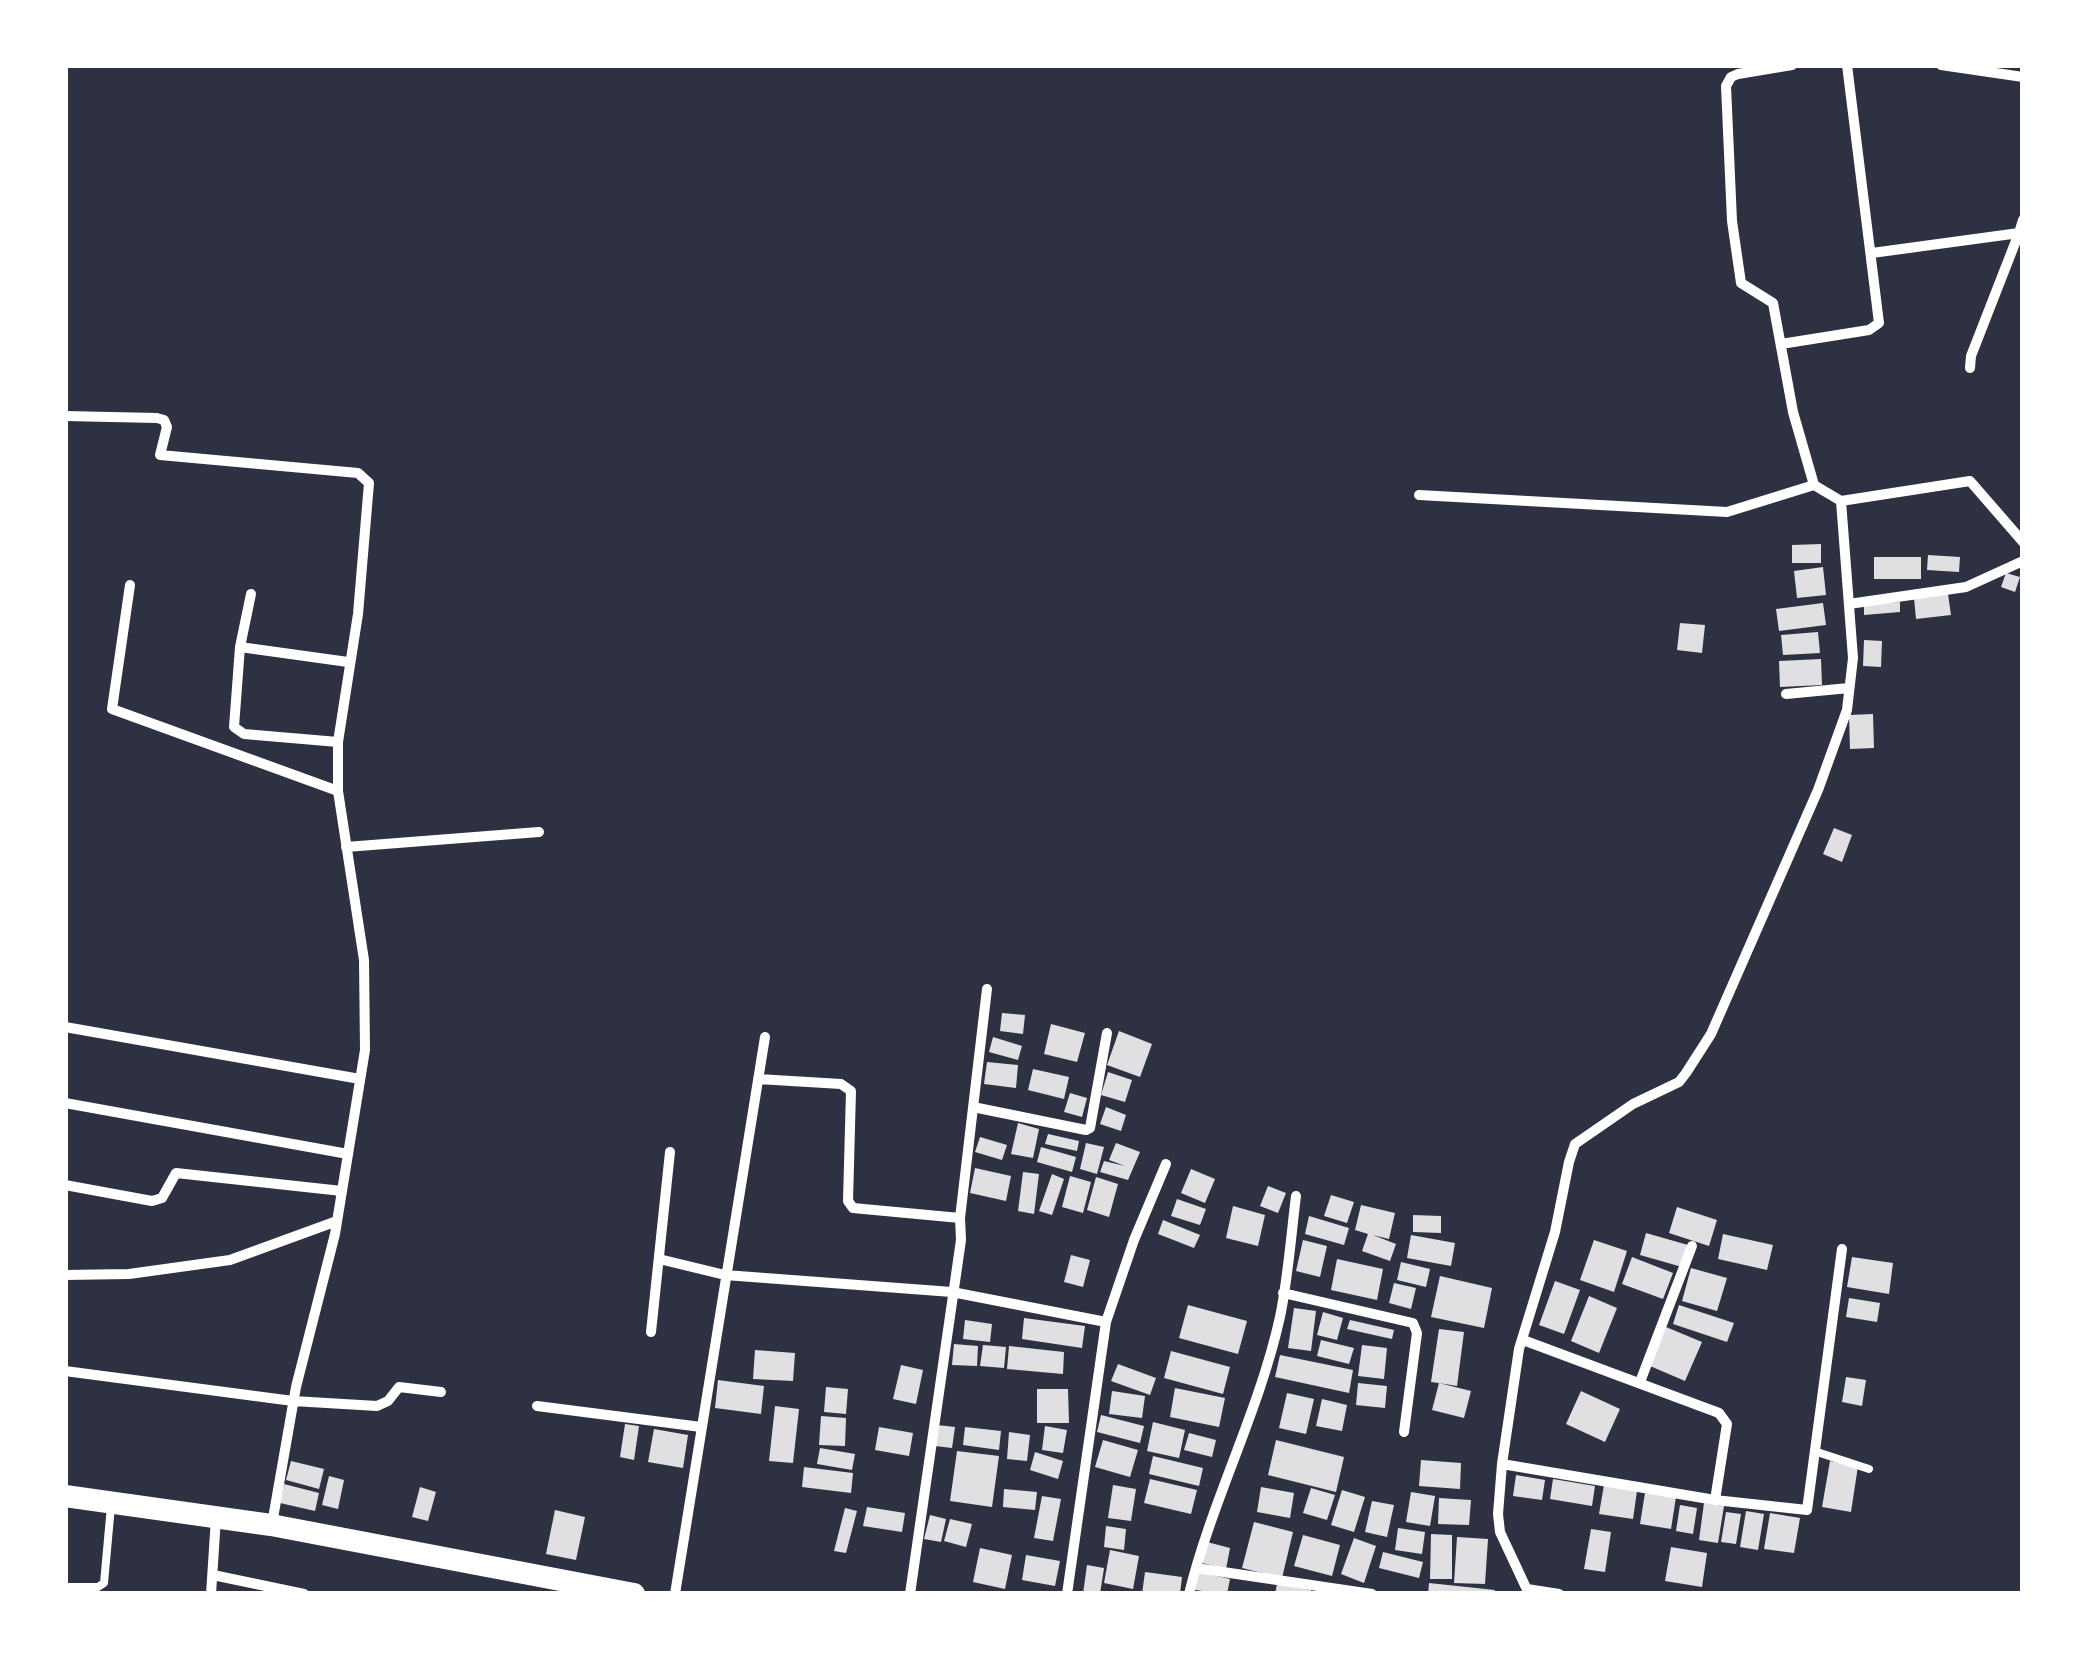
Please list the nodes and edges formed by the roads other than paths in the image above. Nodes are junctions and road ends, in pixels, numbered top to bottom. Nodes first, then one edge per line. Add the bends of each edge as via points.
1 (1792, 65) edge
2 (1848, 65) edge
3 (1941, 65) edge
4 (2023, 77) edge
5 (2023, 220) edge
6 (2019, 233) junction
7 (1872, 253) junction
8 (1781, 344) junction
9 (1970, 368) dead end
10 (65, 416) edge
11 (1814, 484) junction
12 (1419, 495) dead end
13 (1841, 500) junction
14 (2023, 542) edge
15 (2023, 561) edge
16 (130, 586) dead end
17 (251, 594) dead end
18 (1849, 604) junction
19 (240, 647) junction
20 (348, 662) junction
21 (1850, 688) junction
22 (1786, 694) dead end
23 (338, 742) junction
24 (338, 791) junction
25 (539, 832) dead end
26 (346, 847) junction
27 (987, 989) dead end
28 (65, 1027) edge
29 (1108, 1033) dead end
30 (765, 1037) dead end
31 (360, 1079) junction
32 (758, 1079) junction
33 (65, 1104) edge
34 (973, 1107) junction
35 (670, 1152) dead end
36 (348, 1154) junction
37 (1166, 1164) dead end
38 (65, 1186) edge
39 (342, 1191) junction
40 (1296, 1196) dead end
41 (960, 1218) junction
42 (337, 1221) junction
43 (1692, 1246) dead end
44 (1842, 1250) dead end
45 (659, 1260) junction
46 (65, 1275) edge
47 (726, 1275) junction
48 (952, 1292) junction
49 (1283, 1293) junction
50 (1106, 1322) junction
51 (650, 1332) dead end
52 (1523, 1340) junction
53 (65, 1371) edge
54 (1640, 1382) junction
55 (442, 1392) dead end
56 (293, 1401) junction
57 (537, 1406) dead end
58 (702, 1428) junction
59 (1404, 1432) dead end
60 (1817, 1452) junction
61 (1502, 1464) junction
62 (1869, 1468) dead end
63 (65, 1496) edge
64 (1715, 1500) junction
65 (112, 1502) junction
66 (216, 1516) junction
67 (272, 1525) junction
68 (1196, 1568) junction
69 (212, 1575) junction
70 (65, 1587) edge
71 (1528, 1592) edge
72 (211, 1594) edge
73 (302, 1594) edge
74 (634, 1594) edge
75 (675, 1594) edge
76 (910, 1594) edge
77 (1067, 1594) edge
78 (1189, 1594) edge
79 (1372, 1594) edge
80 (1559, 1594) edge

1 - 8 street via 1738,74 1726,86 1741,283 1772,303
2 - 7 street
3 - 4 street
5 - 6 street
6 - 7 street
6 - 9 street
7 - 8 street via 1876,326
8 - 11 street
10 - 20 street via 164,420 160,455 365,478 370,488
11 - 12 street via 1727,512
11 - 13 street
13 - 14 street via 1970,481
13 - 18 street
15 - 18 street via 1970,586
16 - 24 street via 112,709
17 - 19 street
18 - 21 street
19 - 20 street
19 - 23 street via 234,727 244,734
20 - 23 street
21 - 22 street
21 - 52 street via 1818,790 1711,1034 1678,1082 1575,1144
23 - 24 street
24 - 26 street
25 - 26 street
26 - 31 street via 364,960
27 - 34 street
28 - 31 street
29 - 34 street via 1086,1130
30 - 32 street
31 - 36 street
32 - 41 street via 841,1084 851,1091 853,1208
32 - 47 street
33 - 36 street
34 - 41 street
35 - 45 street
36 - 39 street
37 - 50 street
38 - 39 street via 152,1201 162,1198 176,1173
39 - 42 street
40 - 49 street
41 - 48 street
42 - 46 street via 230,1260
42 - 56 street
43 - 54 street
44 - 60 street
45 - 47 street
45 - 51 street
47 - 48 street
47 - 58 street
48 - 50 street
48 - 76 street
49 - 59 street via 1413,1323
49 - 68 street
50 - 77 street
52 - 54 street
52 - 61 street
53 - 56 street
54 - 64 street via 1723,1417
55 - 56 street via 399,1387 377,1406
56 - 67 street
57 - 58 street
58 - 75 street
60 - 62 lane
60 - 64 street via 1807,1510
61 - 64 street
61 - 71 street via 1500,1532
63 - 65 main road
65 - 66 main road
65 - 70 lane via 104,1584
66 - 67 main road
66 - 69 street
67 - 74 main road
68 - 78 street
68 - 79 street
69 - 72 street
69 - 73 street
71 - 80 street

